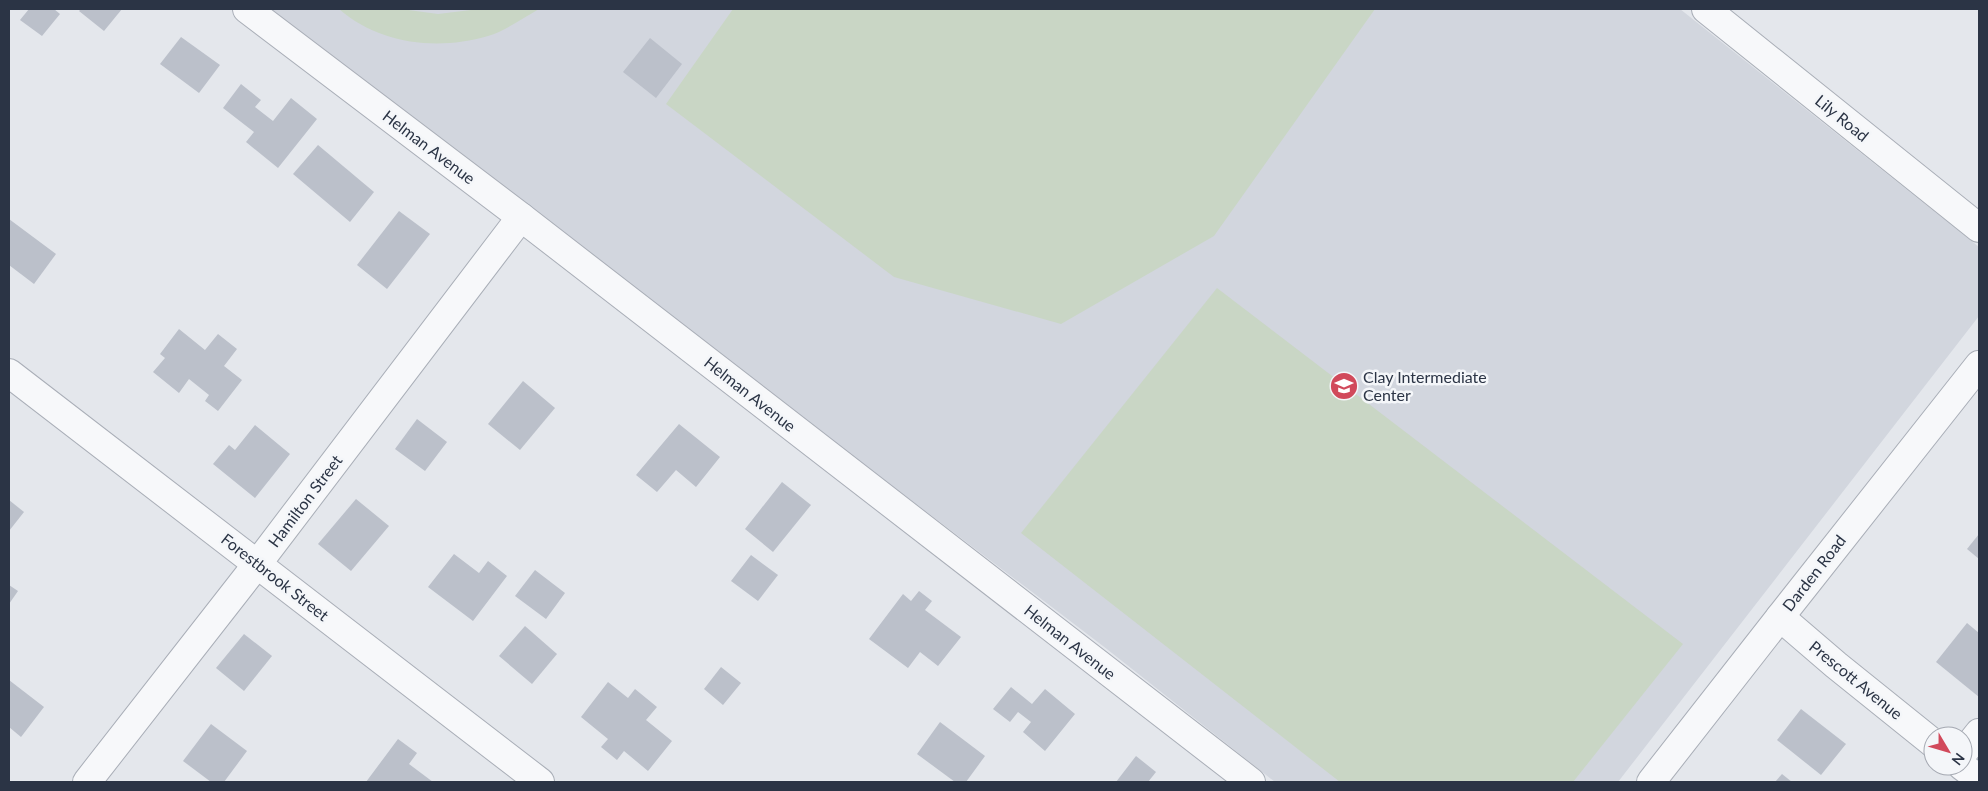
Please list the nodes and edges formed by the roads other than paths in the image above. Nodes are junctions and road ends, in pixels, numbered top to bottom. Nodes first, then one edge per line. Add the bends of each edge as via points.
1 (247, 9) edge
2 (1706, 9) edge
3 (521, 217) junction
4 (1979, 228) edge
5 (1979, 365) edge
6 (9, 373) edge
7 (258, 563) junction
8 (1780, 617) junction
9 (1923, 735) edge
10 (87, 782) edge
11 (540, 782) edge
12 (1251, 782) edge
13 (1651, 782) edge

1 - 3 street, Helman Avenue
2 - 4 street, Lily Road
3 - 7 street, Hamilton Street
3 - 12 street, Helman Avenue
5 - 8 street, Darden Road
6 - 7 street, Forestbrook Street
7 - 10 street, Hamilton Street
7 - 11 street, Forestbrook Street
8 - 9 street, Prescott Avenue
8 - 13 street, Darden Road

